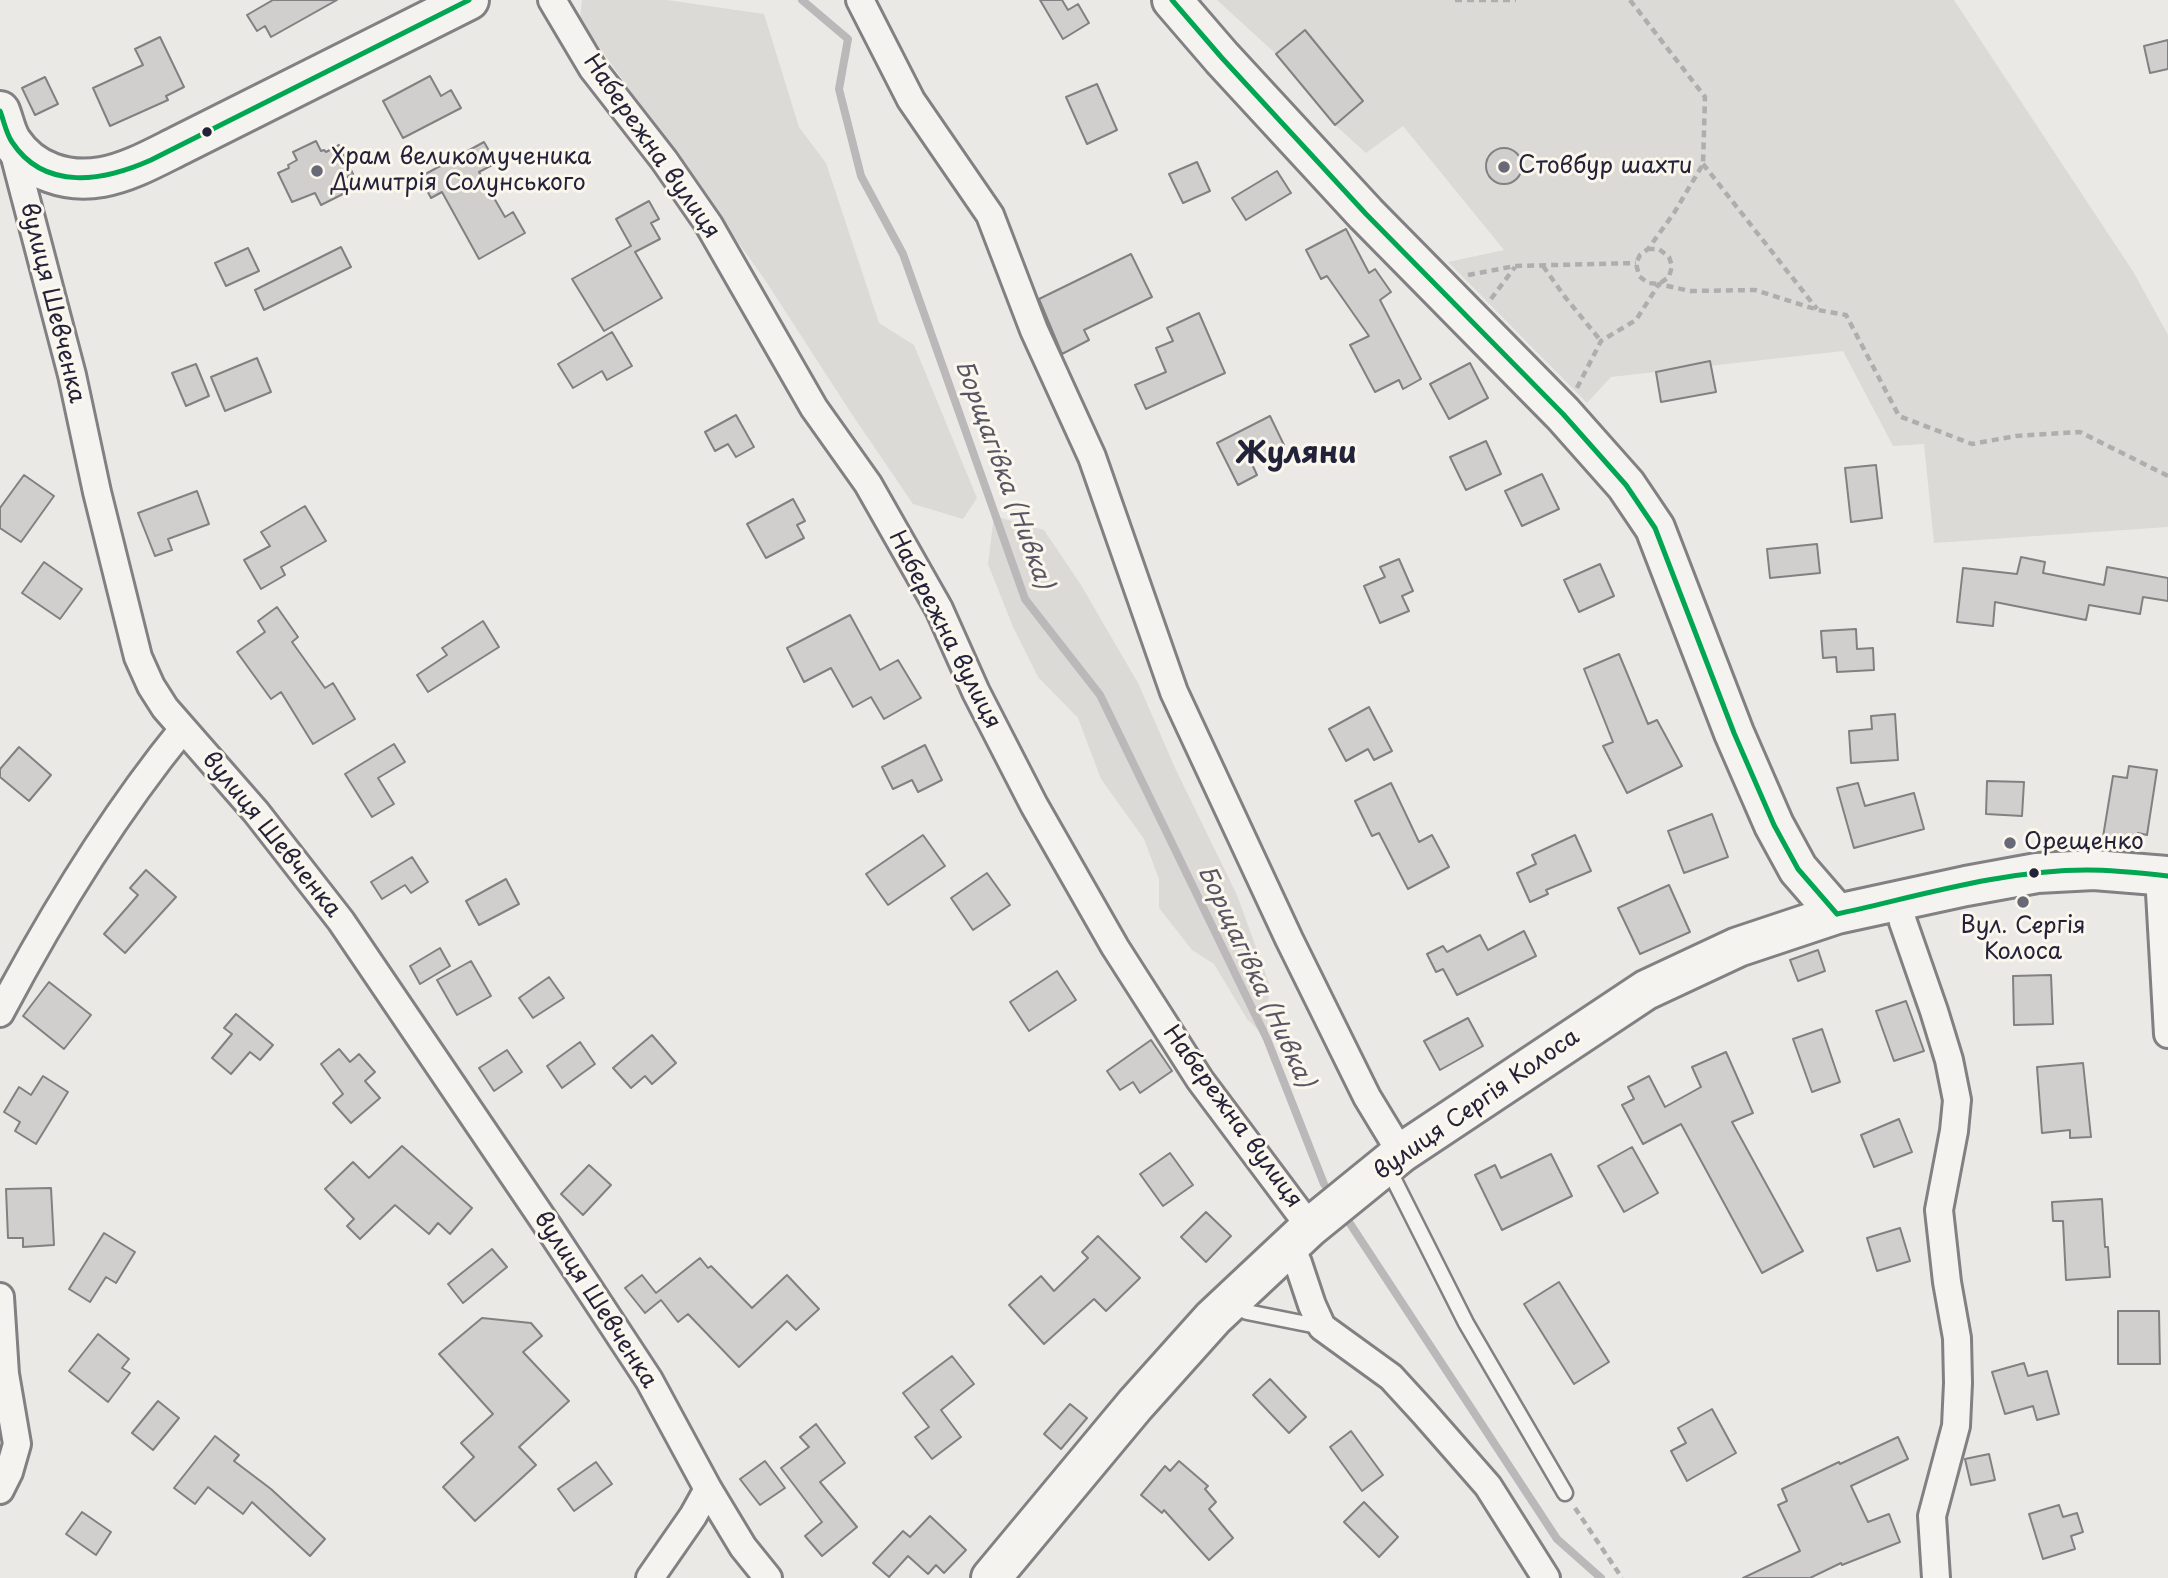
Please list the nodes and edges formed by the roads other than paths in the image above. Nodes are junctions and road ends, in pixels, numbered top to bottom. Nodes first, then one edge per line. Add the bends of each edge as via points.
1 (469, 0) edge
2 (552, 0) edge
3 (860, 0) edge
4 (1172, 0) edge
5 (3, 123) edge
6 (183, 729) junction
7 (2164, 875) edge
8 (1898, 902) junction
9 (1837, 914) junction
10 (0, 1013) edge
11 (2168, 1034) edge
12 (1394, 1159) junction
13 (1300, 1236) junction
14 (0, 1297) edge
15 (1229, 1303) junction
16 (1322, 1327) junction
17 (708, 1489) junction
18 (0, 1490) edge
19 (1565, 1493) road end
20 (650, 1578) edge
21 (768, 1578) edge
22 (991, 1578) edge
23 (1546, 1578) edge
24 (1936, 1578) edge

1 - 5 street via 147,161 102,177 64,178 33,165
2 - 13 street, Набережна вулиця via 593,69 709,225 814,408 868,484 939,610 1034,805 1115,947
3 - 12 street via 911,100 990,215 1034,330 1092,457 1174,692
4 - 9 street via 1366,214 1563,414 1626,485 1655,528 1774,825 1798,869
5 - 6 street, вулиця Шевченка via 72,375 138,657 158,697
6 - 10 street via 94,851 40,937
6 - 17 street, вулиця Шевченка via 256,812 341,921 642,1369
7 - 8 street, вулиця Сергія Колоса via 2094,870 2036,873
7 - 11 street
8 - 9 street, вулиця Сергія Колоса
8 - 24 street via 1949,1060 1957,1100 1939,1210 1957,1338 1958,1383 1956,1426 1932,1516
9 - 12 street, вулиця Сергія Колоса via 1738,947 1646,990
12 - 13 street, вулиця Сергія Колоса
12 - 19 lane via 1466,1323
13 - 15 street, вулиця Сергія Колоса
13 - 16 street, Набережна вулиця
14 - 18 street via 5,1374 17,1444
15 - 16 lane via 1247,1312
15 - 22 street, вулиця Сергія Колоса via 1135,1405
16 - 23 street via 1391,1377 1424,1413 1488,1486
17 - 20 street
17 - 21 street, вулиця Шевченка

